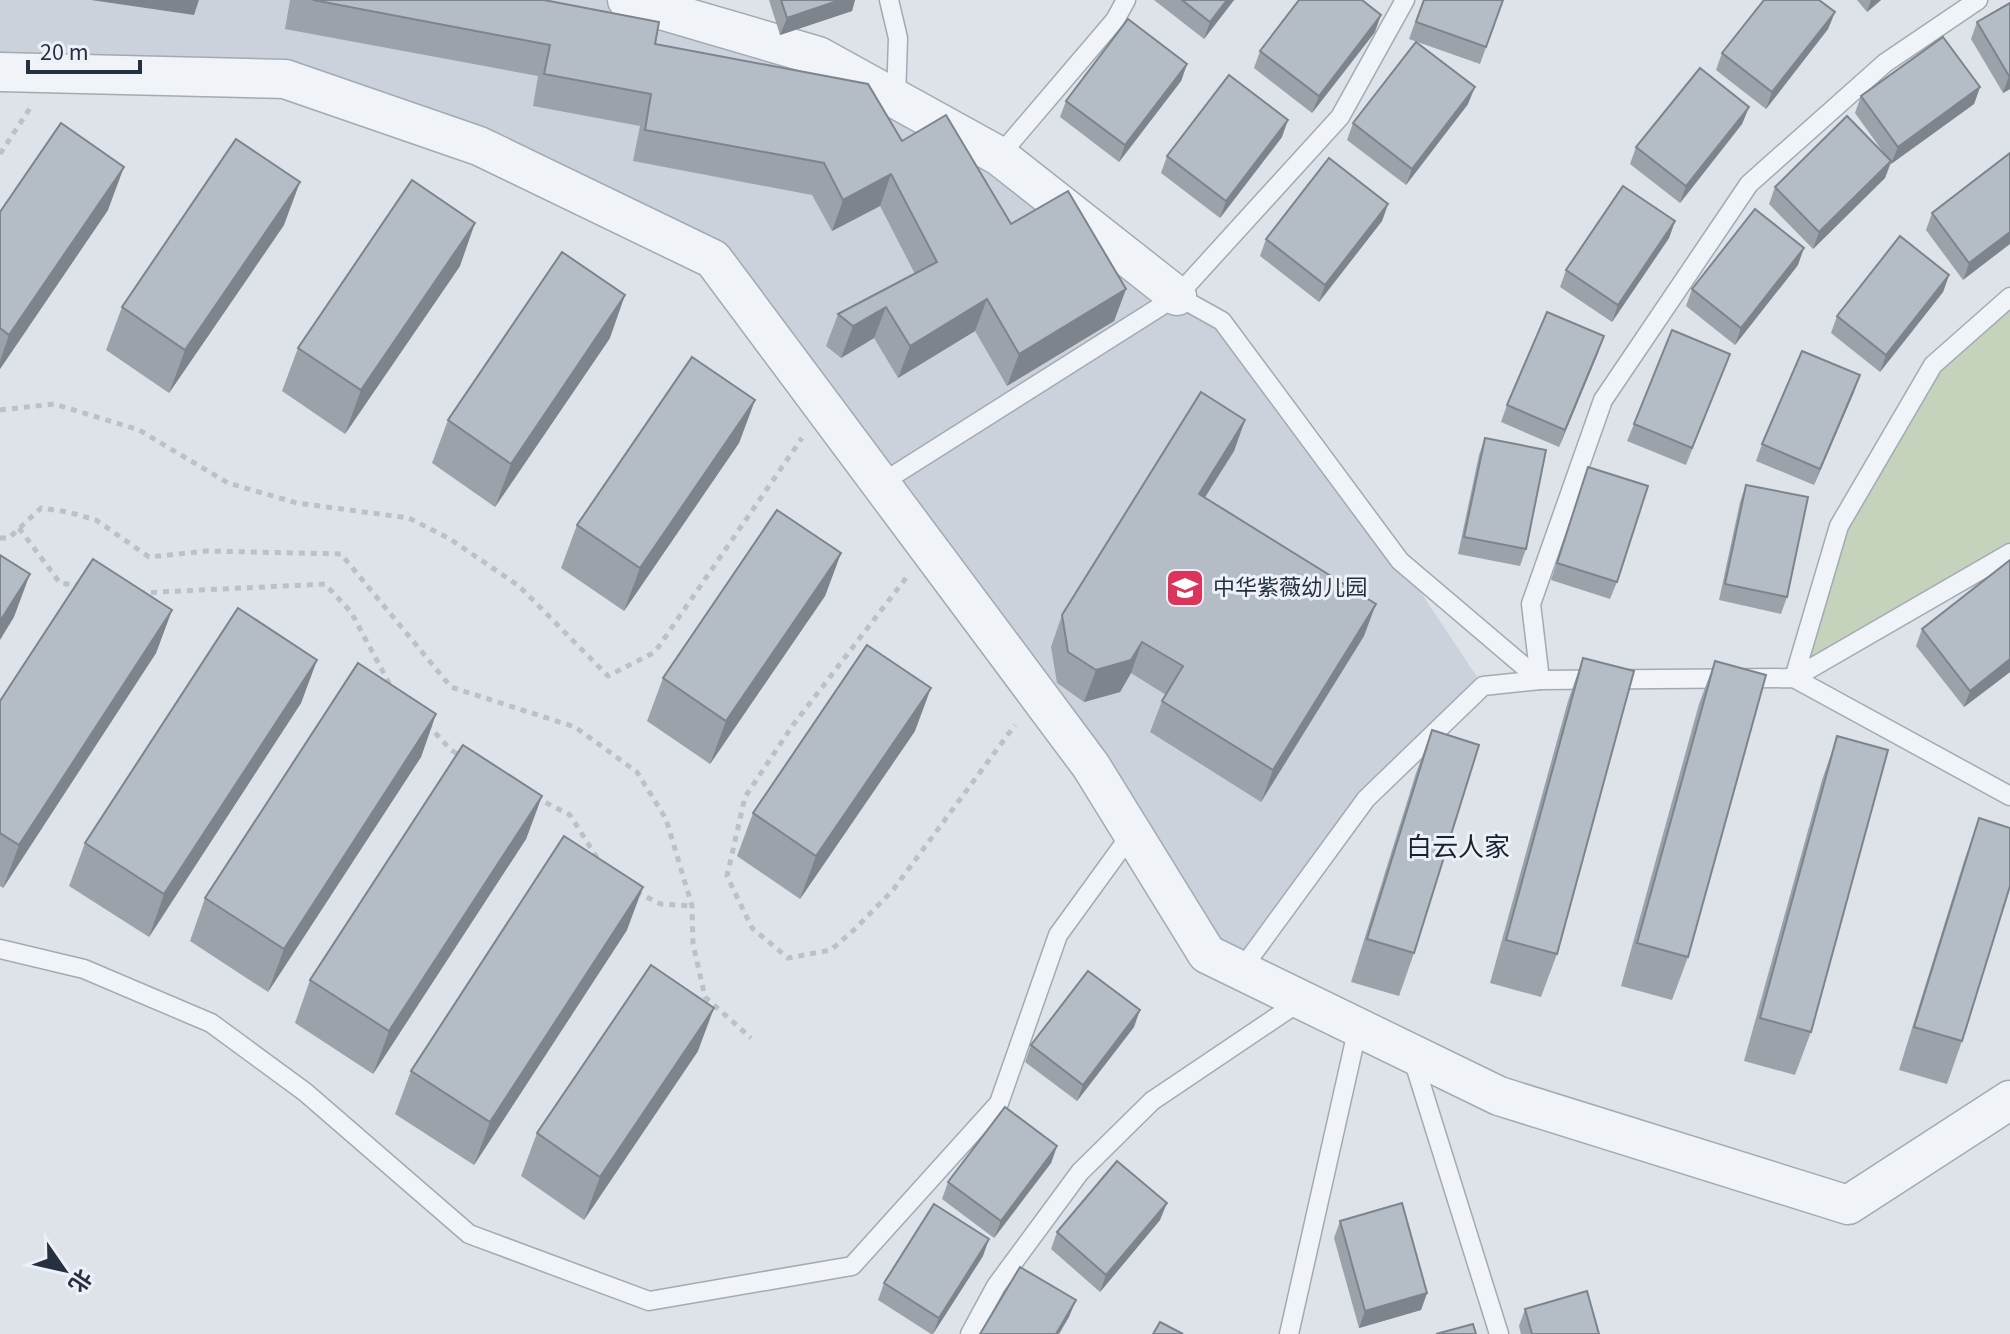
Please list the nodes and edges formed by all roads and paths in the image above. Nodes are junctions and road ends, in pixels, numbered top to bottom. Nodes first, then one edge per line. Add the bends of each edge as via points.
1 (627, 0) edge
2 (889, 0) edge
3 (1126, 0) edge
4 (1405, 0) edge
5 (1978, 0) edge
6 (0, 72) edge
7 (896, 99) junction
8 (999, 156) junction
9 (1177, 296) junction
10 (2010, 297) edge
11 (823, 407) junction
12 (0, 410) edge
13 (880, 484) junction
14 (19, 528) junction
15 (0, 538) edge
16 (928, 548) junction
17 (2010, 553) edge
18 (91, 587) edge
19 (138, 593) edge
20 (1794, 678) junction
21 (1540, 680) junction
22 (400, 694) edge
23 (1037, 695) junction
24 (420, 716) edge
25 (474, 764) edge
26 (2010, 796) edge
27 (533, 797) edge
28 (1132, 833) junction
29 (604, 868) edge
30 (624, 887) edge
31 (692, 906) junction
32 (0, 949) edge
33 (1241, 970) junction
34 (1302, 1000) junction
35 (1358, 1027) junction
36 (751, 1038) dead end
37 (1411, 1053) junction
38 (2010, 1100) edge
39 (970, 1334) edge
40 (1289, 1334) edge
41 (1499, 1334) edge

1 - 7 street via 818,56
2 - 7 lane via 898,38
3 - 8 lane via 1115,20
4 - 9 lane via 1340,117
5 - 21 lane via 1885,63 1749,184 1603,400 1531,604
6 - 11 street via 285,79 479,146 713,259
7 - 8 street
8 - 9 street
9 - 13 lane
9 - 21 lane via 1222,321 1400,561
10 - 20 lane via 1933,365 1839,526
11 - 12 path via 655,652 608,676 519,586 409,518 297,503 228,483 139,430 54,404
11 - 13 street
13 - 16 street
14 - 15 path via 9,538
14 - 18 path via 60,583
14 - 31 path via 41,508 96,520 149,557 207,551 341,554 451,687 575,727 637,772 666,819
16 - 23 street
16 - 23 path via 745,797 727,876 752,928 788,958 831,950 893,890
17 - 20 lane
19 - 22 path via 325,584 351,612
20 - 21 lane
20 - 26 lane
21 - 33 lane via 1483,686 1366,799
23 - 28 street via 1091,766
24 - 25 path via 451,750
27 - 29 path via 570,815
28 - 32 lane via 1058,935 999,1103 852,1266 649,1301 469,1234 305,1092 211,1023 84,969
28 - 33 street via 1207,954
30 - 31 path via 661,904
31 - 36 path via 693,944 705,997
33 - 34 street
34 - 35 street
34 - 39 lane via 1152,1101 1080,1172 996,1286
35 - 37 street
35 - 40 lane
37 - 38 street via 1499,1096 1848,1205
37 - 41 lane

